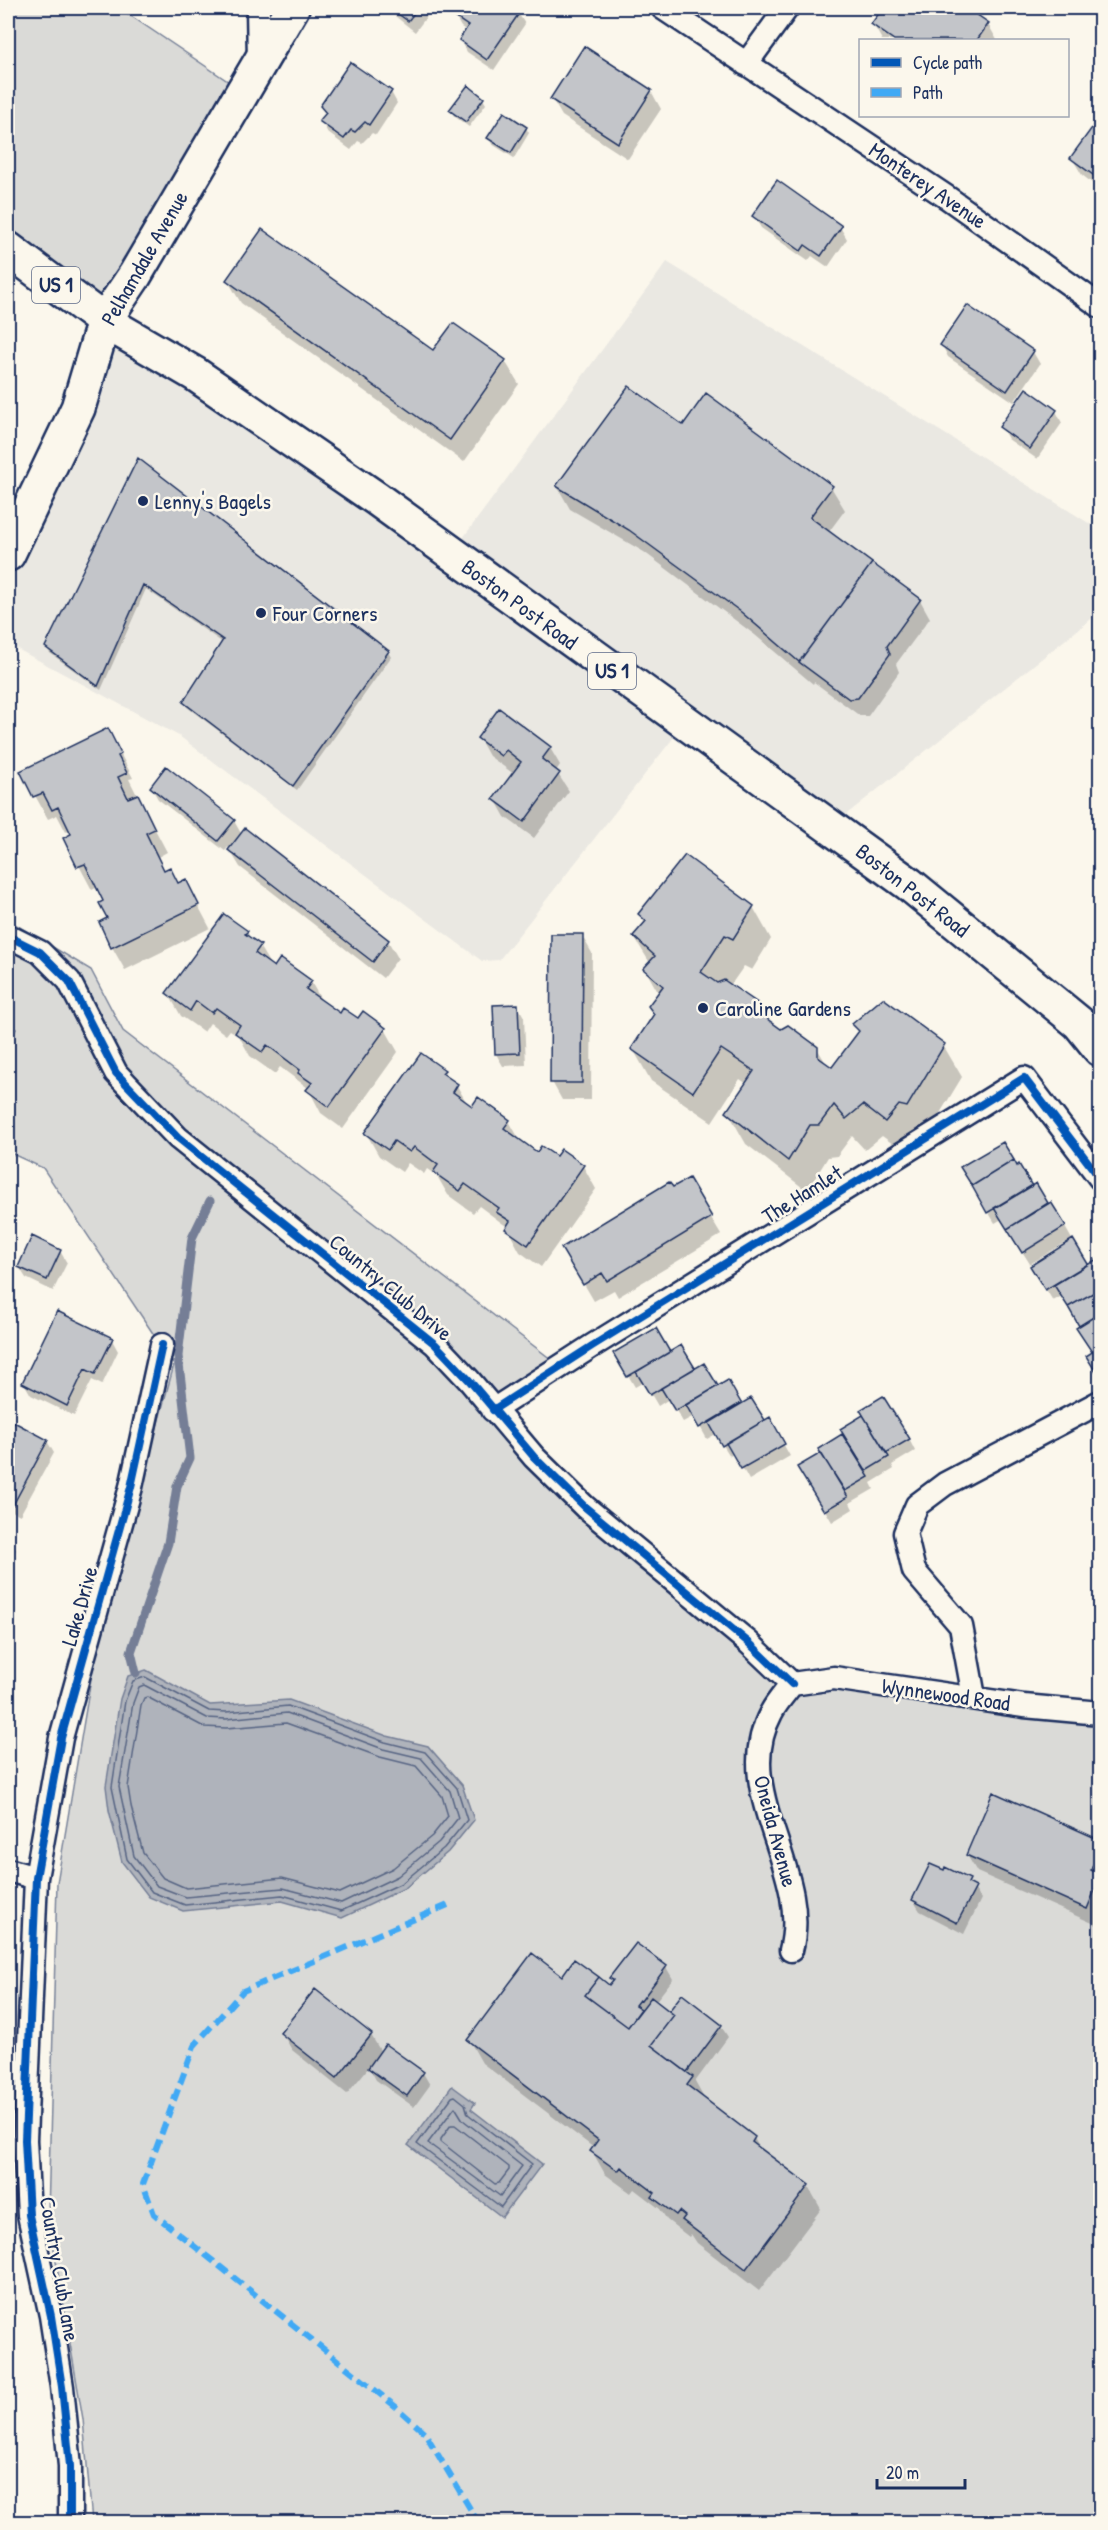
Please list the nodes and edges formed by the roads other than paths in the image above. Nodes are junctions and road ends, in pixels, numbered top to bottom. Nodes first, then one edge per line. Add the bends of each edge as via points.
1 (258, 8) edge
2 (292, 8) edge
3 (663, 8) edge
4 (787, 8) edge
5 (259, 60) junction
6 (746, 64) junction
7 (8, 249) edge
8 (1101, 306) edge
9 (104, 321) junction
10 (8, 554) edge
11 (8, 936) edge
12 (1101, 1049) edge
13 (1101, 1178) edge
14 (162, 1345) dead end
15 (1101, 1402) edge
16 (493, 1410) junction
17 (792, 1684) junction
18 (974, 1697) junction
19 (1101, 1713) edge
20 (8, 1870) edge
21 (36, 1878) junction
22 (791, 1950) dead end
23 (70, 2523) edge

1 - 5 street
2 - 5 main road, Pelhamdale Avenue
3 - 6 street, Monterey Avenue
4 - 6 street
5 - 9 main road, Pelhamdale Avenue via 135,275
6 - 8 street, Monterey Avenue via 948,198
7 - 9 main road, Boston Post Road / US 1
9 - 10 main road, Pelhamdale Avenue via 78,408
9 - 12 main road, Boston Post Road / US 1 via 195,374 377,499 909,884 1079,1023
11 - 16 street, Country Club Drive via 40,952 69,981 116,1073 178,1138 435,1344
13 - 16 street, The Hamlet via 1024,1078
14 - 21 street, Lake Drive via 131,1487 61,1738
15 - 18 street via 945,1484 917,1505 905,1533 914,1571 961,1626
16 - 17 street, Country Club Drive via 585,1507 748,1642
17 - 18 street, Wynnewood Road via 834,1677
17 - 22 street, Oneida Avenue via 770,1714 759,1752 759,1779 795,1904
18 - 19 street, Wynnewood Road
20 - 21 street
21 - 23 street, Country Club Lane via 25,2140 29,2215 62,2387 70,2466

